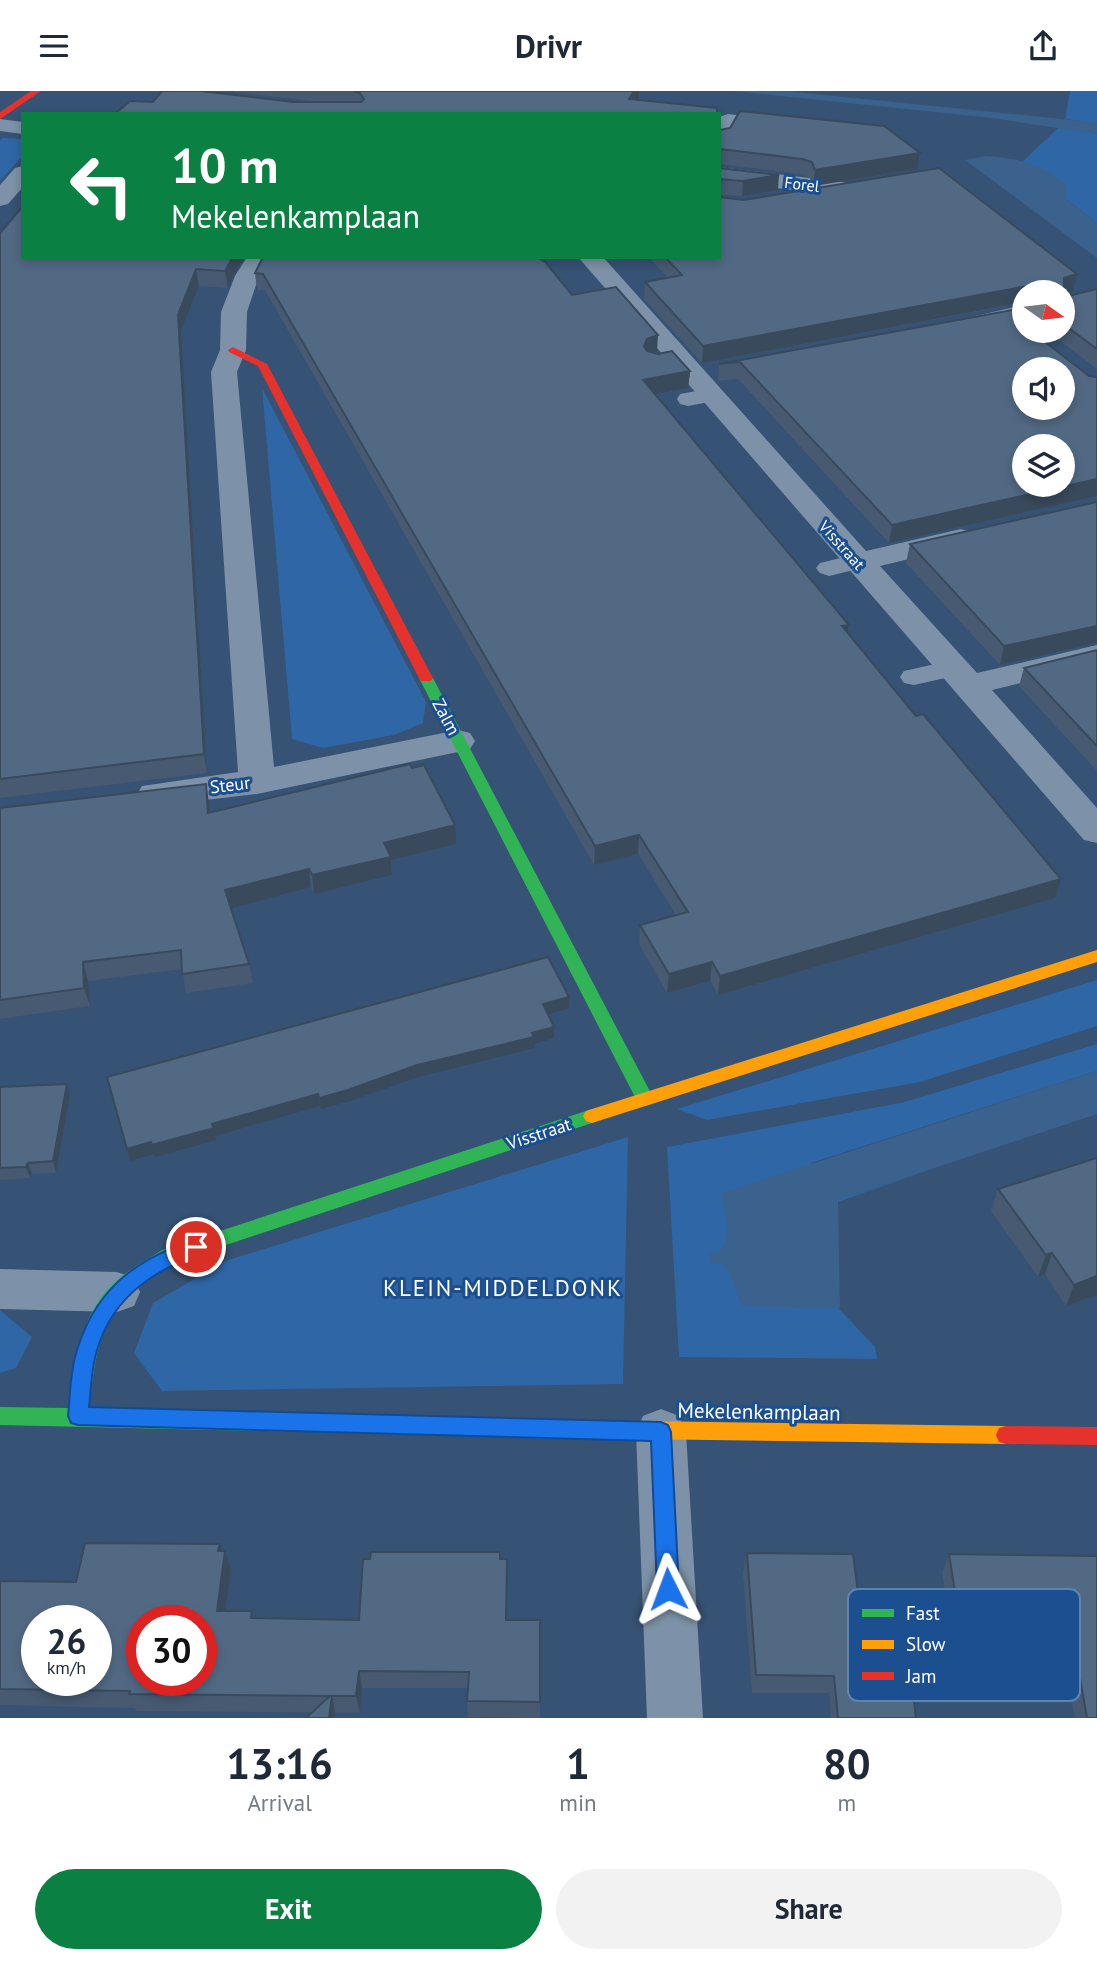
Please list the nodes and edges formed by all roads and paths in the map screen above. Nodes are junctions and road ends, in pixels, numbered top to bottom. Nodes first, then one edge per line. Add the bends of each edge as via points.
1 (37, 91) edge
2 (0, 116) edge
3 (0, 125) edge
4 (21, 128) edge
5 (721, 174) edge
6 (21, 175) edge
7 (867, 186) edge
8 (842, 189) junction
9 (0, 199) edge
10 (767, 202) edge
11 (258, 259) edge
12 (592, 259) edge
13 (1012, 326) edge
14 (940, 330) edge
15 (233, 350) junction
16 (990, 531) edge
17 (843, 565) junction
18 (1097, 655) edge
19 (914, 677) dead end
20 (960, 677) junction
21 (458, 741) junction
22 (257, 782) junction
23 (122, 798) edge
24 (1097, 831) edge
25 (1097, 957) edge
26 (645, 1099) junction
27 (0, 1289) edge
28 (117, 1292) junction
29 (0, 1416) edge
30 (78, 1416) junction
31 (661, 1432) junction
32 (1097, 1436) edge
33 (675, 1718) edge

1 - 2 street
3 - 4 street
5 - 8 street, Forel
6 - 9 street
7 - 8 street, Forel
8 - 10 street, Forel
11 - 15 street via 234,312
12 - 17 street, Visstraat
13 - 14 street
15 - 21 street, Zalm via 262,364
15 - 22 street via 224,372
16 - 17 street
17 - 20 street, Visstraat
18 - 20 street
19 - 20 lane
20 - 24 street, Visstraat
21 - 22 street, Steur
21 - 26 street, Zalm
22 - 23 street, Steur
25 - 26 street, Visstraat
26 - 28 street, Visstraat via 169,1256
27 - 28 street
28 - 30 street, Visstraat via 85,1357
29 - 30 street, Mekelenkamplaan
30 - 31 street, Mekelenkamplaan
31 - 32 street, Mekelenkamplaan
31 - 33 street

